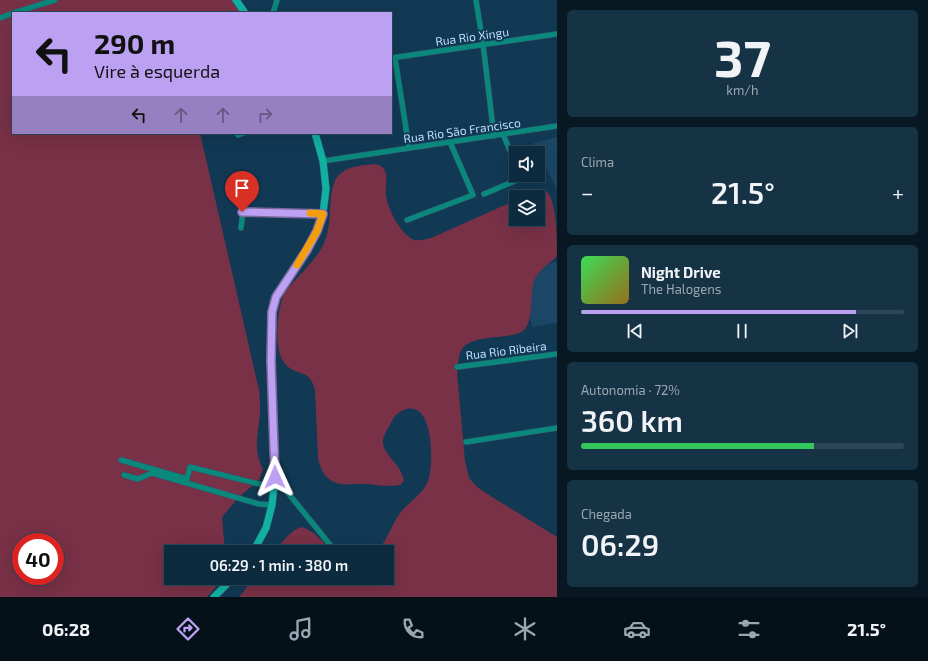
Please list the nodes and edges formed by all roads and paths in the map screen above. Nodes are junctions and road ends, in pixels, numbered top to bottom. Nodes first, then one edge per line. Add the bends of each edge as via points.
1 (55, 0) edge
2 (236, 0) edge
3 (277, 0) edge
4 (476, 0) edge
5 (16, 12) edge
6 (243, 12) edge
7 (273, 12) edge
8 (12, 13) edge
9 (0, 18) edge
10 (557, 34) edge
11 (483, 44) junction
12 (393, 58) edge
13 (557, 126) edge
14 (241, 134) edge
15 (315, 134) edge
16 (502, 134) junction
17 (238, 135) dead end
18 (494, 136) junction
19 (450, 142) junction
20 (409, 148) junction
21 (509, 150) edge
22 (323, 160) junction
23 (512, 182) edge
24 (484, 194) dead end
25 (323, 214) junction
26 (407, 220) dead end
27 (241, 228) dead end
28 (557, 354) edge
29 (457, 367) dead end
30 (557, 428) edge
31 (466, 442) dead end
32 (121, 460) dead end
33 (124, 475) dead end
34 (275, 477) junction
35 (274, 486) junction
36 (272, 505) junction
37 (257, 545) edge
38 (330, 545) edge
39 (226, 585) edge
40 (214, 597) edge

1 - 5 street
2 - 6 street
3 - 7 street
4 - 11 street
8 - 9 street
10 - 11 street, Rua Rio Xingu
11 - 12 street, Rua Rio Xingu
11 - 18 street
12 - 20 street
13 - 16 street, Rua Rio São Francisco
14 - 17 street
15 - 22 street
16 - 18 street, Rua Rio São Francisco
16 - 21 street
18 - 19 street, Rua Rio São Francisco
19 - 20 street, Rua Rio São Francisco
19 - 26 street via 472,195
20 - 22 street, Rua Rio São Francisco
22 - 25 street via 326,189
23 - 24 street
25 - 27 street via 242,212
25 - 34 street via 307,250 276,297 272,312
28 - 29 street, Rua Rio Ribeira
30 - 31 street
32 - 35 street via 187,479 190,467
33 - 36 street via 138,479 152,473 260,504
34 - 35 street
34 - 38 street
35 - 36 street
36 - 37 street via 266,528
39 - 40 street

